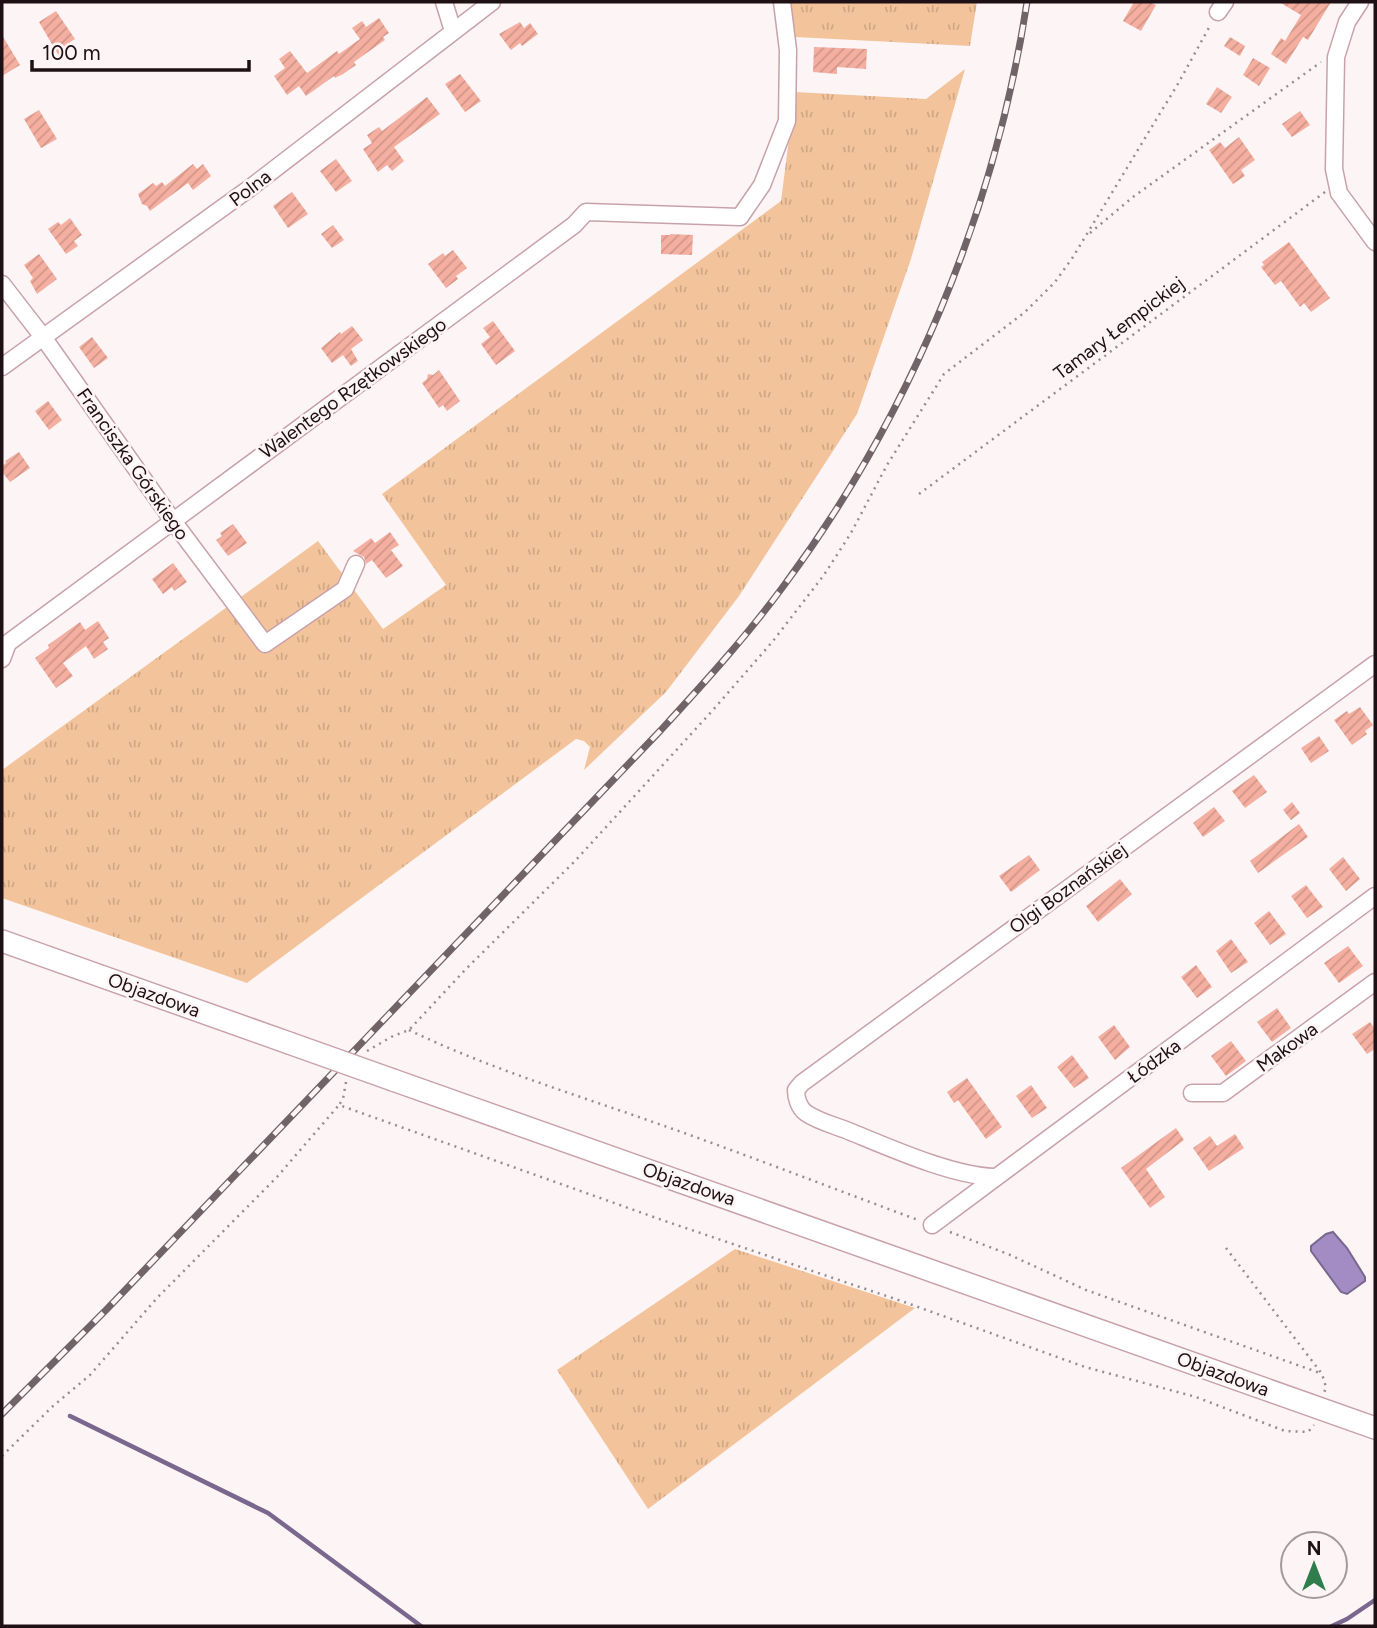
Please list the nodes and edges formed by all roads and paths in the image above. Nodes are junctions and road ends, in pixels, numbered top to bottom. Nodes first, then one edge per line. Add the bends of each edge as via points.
1 (444, 2) edge
2 (492, 2) edge
3 (782, 2) edge
4 (1360, 2) edge
5 (1221, 7) edge
6 (453, 31) junction
7 (1336, 57) junction
8 (1336, 184) junction
9 (1087, 235) junction
10 (1375, 242) edge
11 (2, 284) edge
12 (43, 337) junction
13 (2, 367) edge
14 (919, 494) dead end
15 (173, 521) junction
16 (356, 564) dead end
17 (2, 659) edge
18 (1375, 664) edge
19 (1375, 896) edge
20 (2, 941) edge
21 (1375, 982) edge
22 (409, 1030) junction
23 (362, 1055) dead end
24 (346, 1080) dead end
25 (1192, 1093) dead end
26 (339, 1105) junction
27 (994, 1177) junction
28 (932, 1225) junction
29 (1226, 1248) dead end
30 (1322, 1374) junction
31 (1319, 1408) junction
32 (1375, 1428) edge
33 (2, 1456) edge

1 - 6 street
2 - 6 street, Polna
3 - 15 street, Walentego Rzętkowskiego via 788,50 787,121 762,185 740,217 586,212
4 - 7 street via 1347,22
5 - 9 path
6 - 12 street, Polna via 250,188
7 - 8 street
7 - 9 path via 1319,63 1246,115
8 - 10 street
8 - 14 path, Tamary Łempickiej
9 - 22 path via 1055,282 1025,312 944,374 851,533 773,641 575,861
11 - 12 street, Franciszka Górskiego
12 - 13 street, Polna
12 - 15 street, Franciszka Górskiego
15 - 16 street, Franciszka Górskiego via 265,644 345,589
15 - 17 street, Walentego Rzętkowskiego via 8,643
18 - 27 street, Olgi Boznańskiej via 796,1090 800,1106 820,1119 972,1176
19 - 27 street, Łódzka
20 - 31 main road, Objazdowa, bridge
21 - 25 street, Makowa via 1223,1093
22 - 23 path
22 - 28 path via 452,1051
24 - 26 path
26 - 31 path via 1034,1350 1196,1397 1285,1431 1312,1429
26 - 33 path via 90,1375
27 - 28 street, Łódzka
28 - 30 path via 1086,1290
29 - 30 path
30 - 31 path via 1326,1387
31 - 32 main road, Objazdowa

